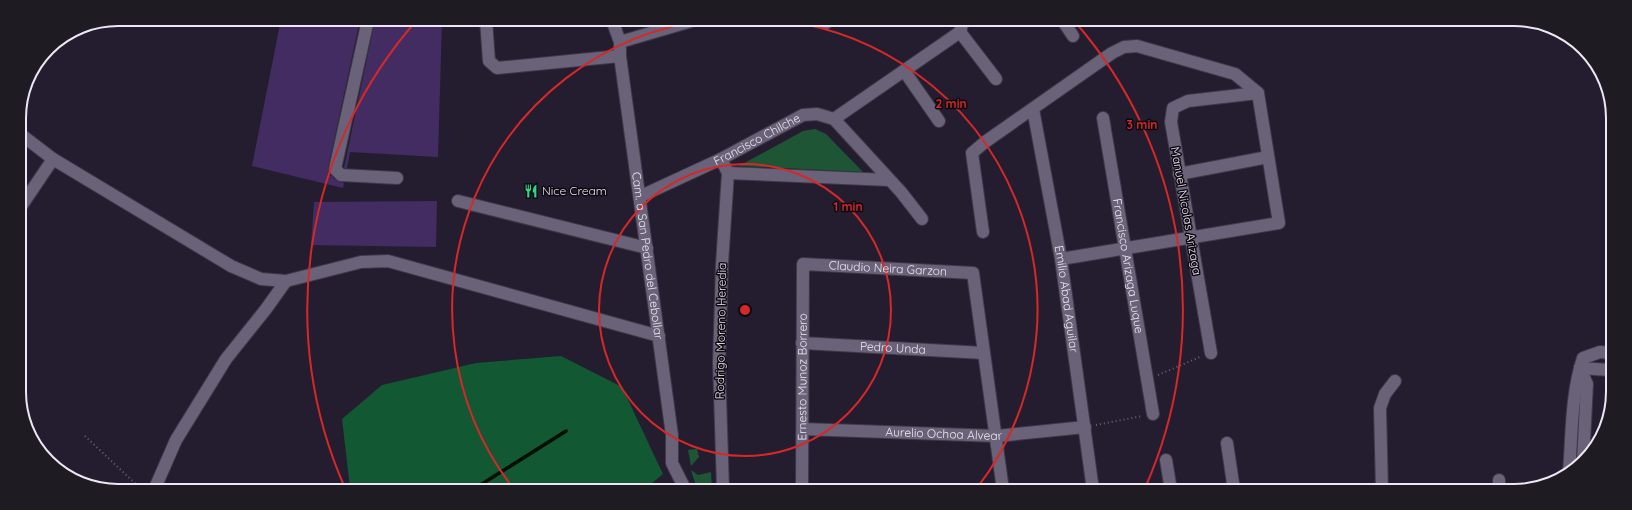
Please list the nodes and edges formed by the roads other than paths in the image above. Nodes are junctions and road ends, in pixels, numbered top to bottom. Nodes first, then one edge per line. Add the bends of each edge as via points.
1 (367, 26) edge
2 (486, 26) edge
3 (614, 26) edge
4 (675, 26) edge
5 (1066, 26) edge
6 (962, 27) edge
7 (1073, 36) dead end
8 (620, 42) junction
9 (620, 56) junction
10 (905, 72) junction
11 (996, 79) dead end
12 (1258, 93) junction
13 (1032, 109) junction
14 (1103, 118) dead end
15 (834, 119) junction
16 (939, 122) dead end
17 (26, 138) edge
18 (1268, 157) junction
19 (53, 159) junction
20 (721, 159) junction
21 (728, 173) junction
22 (1179, 174) junction
23 (397, 178) dead end
24 (889, 180) junction
25 (641, 196) junction
26 (26, 199) edge
27 (458, 201) dead end
28 (922, 219) dead end
29 (983, 232) dead end
30 (1190, 238) junction
31 (647, 248) junction
32 (1126, 248) junction
33 (1061, 259) junction
34 (803, 264) joint
35 (286, 280) junction
36 (659, 336) junction
37 (802, 343) junction
38 (984, 353) junction
39 (1210, 353) road end
40 (1606, 353) edge
41 (1580, 368) junction
42 (1606, 370) edge
43 (1395, 381) dead end
44 (1153, 414) road end
45 (1085, 427) junction
46 (803, 429) junction
47 (997, 436) junction
48 (1227, 443) dead end
49 (1584, 452) edge
50 (1166, 460) dead end
51 (1570, 465) edge
52 (157, 484) edge
53 (682, 484) edge
54 (723, 484) edge
55 (802, 484) edge
56 (1002, 484) edge
57 (1092, 484) edge
58 (1170, 484) edge
59 (1233, 484) edge
60 (1382, 484) edge

1 - 23 street via 335,169 341,175
2 - 9 street via 489,61 497,68
3 - 8 street, Cam. a San Pedro del Cebollar
4 - 8 street
5 - 7 street
6 - 10 street
6 - 11 street
8 - 9 street, Cam. a San Pedro del Cebollar
9 - 25 street, Cam. a San Pedro del Cebollar
10 - 15 street
10 - 16 street
12 - 13 street via 1235,74 1137,46 1124,47 1112,53
12 - 18 street
12 - 22 street, Manuel Nicolas Arizaga via 1188,101 1173,108 1171,122
13 - 29 street via 972,153
13 - 33 street, Emilio Abad Aguilar
14 - 32 street, Francisco Arizaga Luque
15 - 20 street, Francisco Chilche via 817,114 803,115
15 - 24 street
17 - 19 street
18 - 22 street
18 - 30 street via 1279,223
19 - 26 street
19 - 35 street via 231,266 261,279
20 - 21 street
20 - 25 street, Francisco Chilche
21 - 24 street
21 - 54 street, Rodrigo Moreno Heredia via 719,363
22 - 30 street, Manuel Nicolas Arizaga
24 - 28 street
25 - 31 street, Cam. a San Pedro del Cebollar
27 - 31 street
30 - 32 street
30 - 39 street, Manuel Nicolas Arizaga
31 - 36 street, Cam. a San Pedro del Cebollar
32 - 33 street
32 - 44 street, Francisco Arizaga Luque
33 - 45 street, Emilio Abad Aguilar
34 - 37 street, Ernesto Munoz Borrero
34 - 38 street, Claudio Neira Garzon via 973,273
35 - 36 street via 361,262 388,261
35 - 52 street via 226,359 176,440
36 - 53 street, Cam. a San Pedro del Cebollar via 672,435 672,463
37 - 38 street, Pedro Unda
37 - 46 street, Ernesto Munoz Borrero
38 - 47 street
40 - 41 street via 1600,352 1584,358
41 - 42 street
41 - 49 street via 1587,384
41 - 51 street via 1576,383
43 - 60 street via 1385,394 1380,408
45 - 47 street, Aurelio Ochoa Alvear
45 - 57 street, Emilio Abad Aguilar
46 - 47 street, Aurelio Ochoa Alvear
46 - 55 street, Ernesto Munoz Borrero
47 - 56 street
48 - 59 street
50 - 58 street

